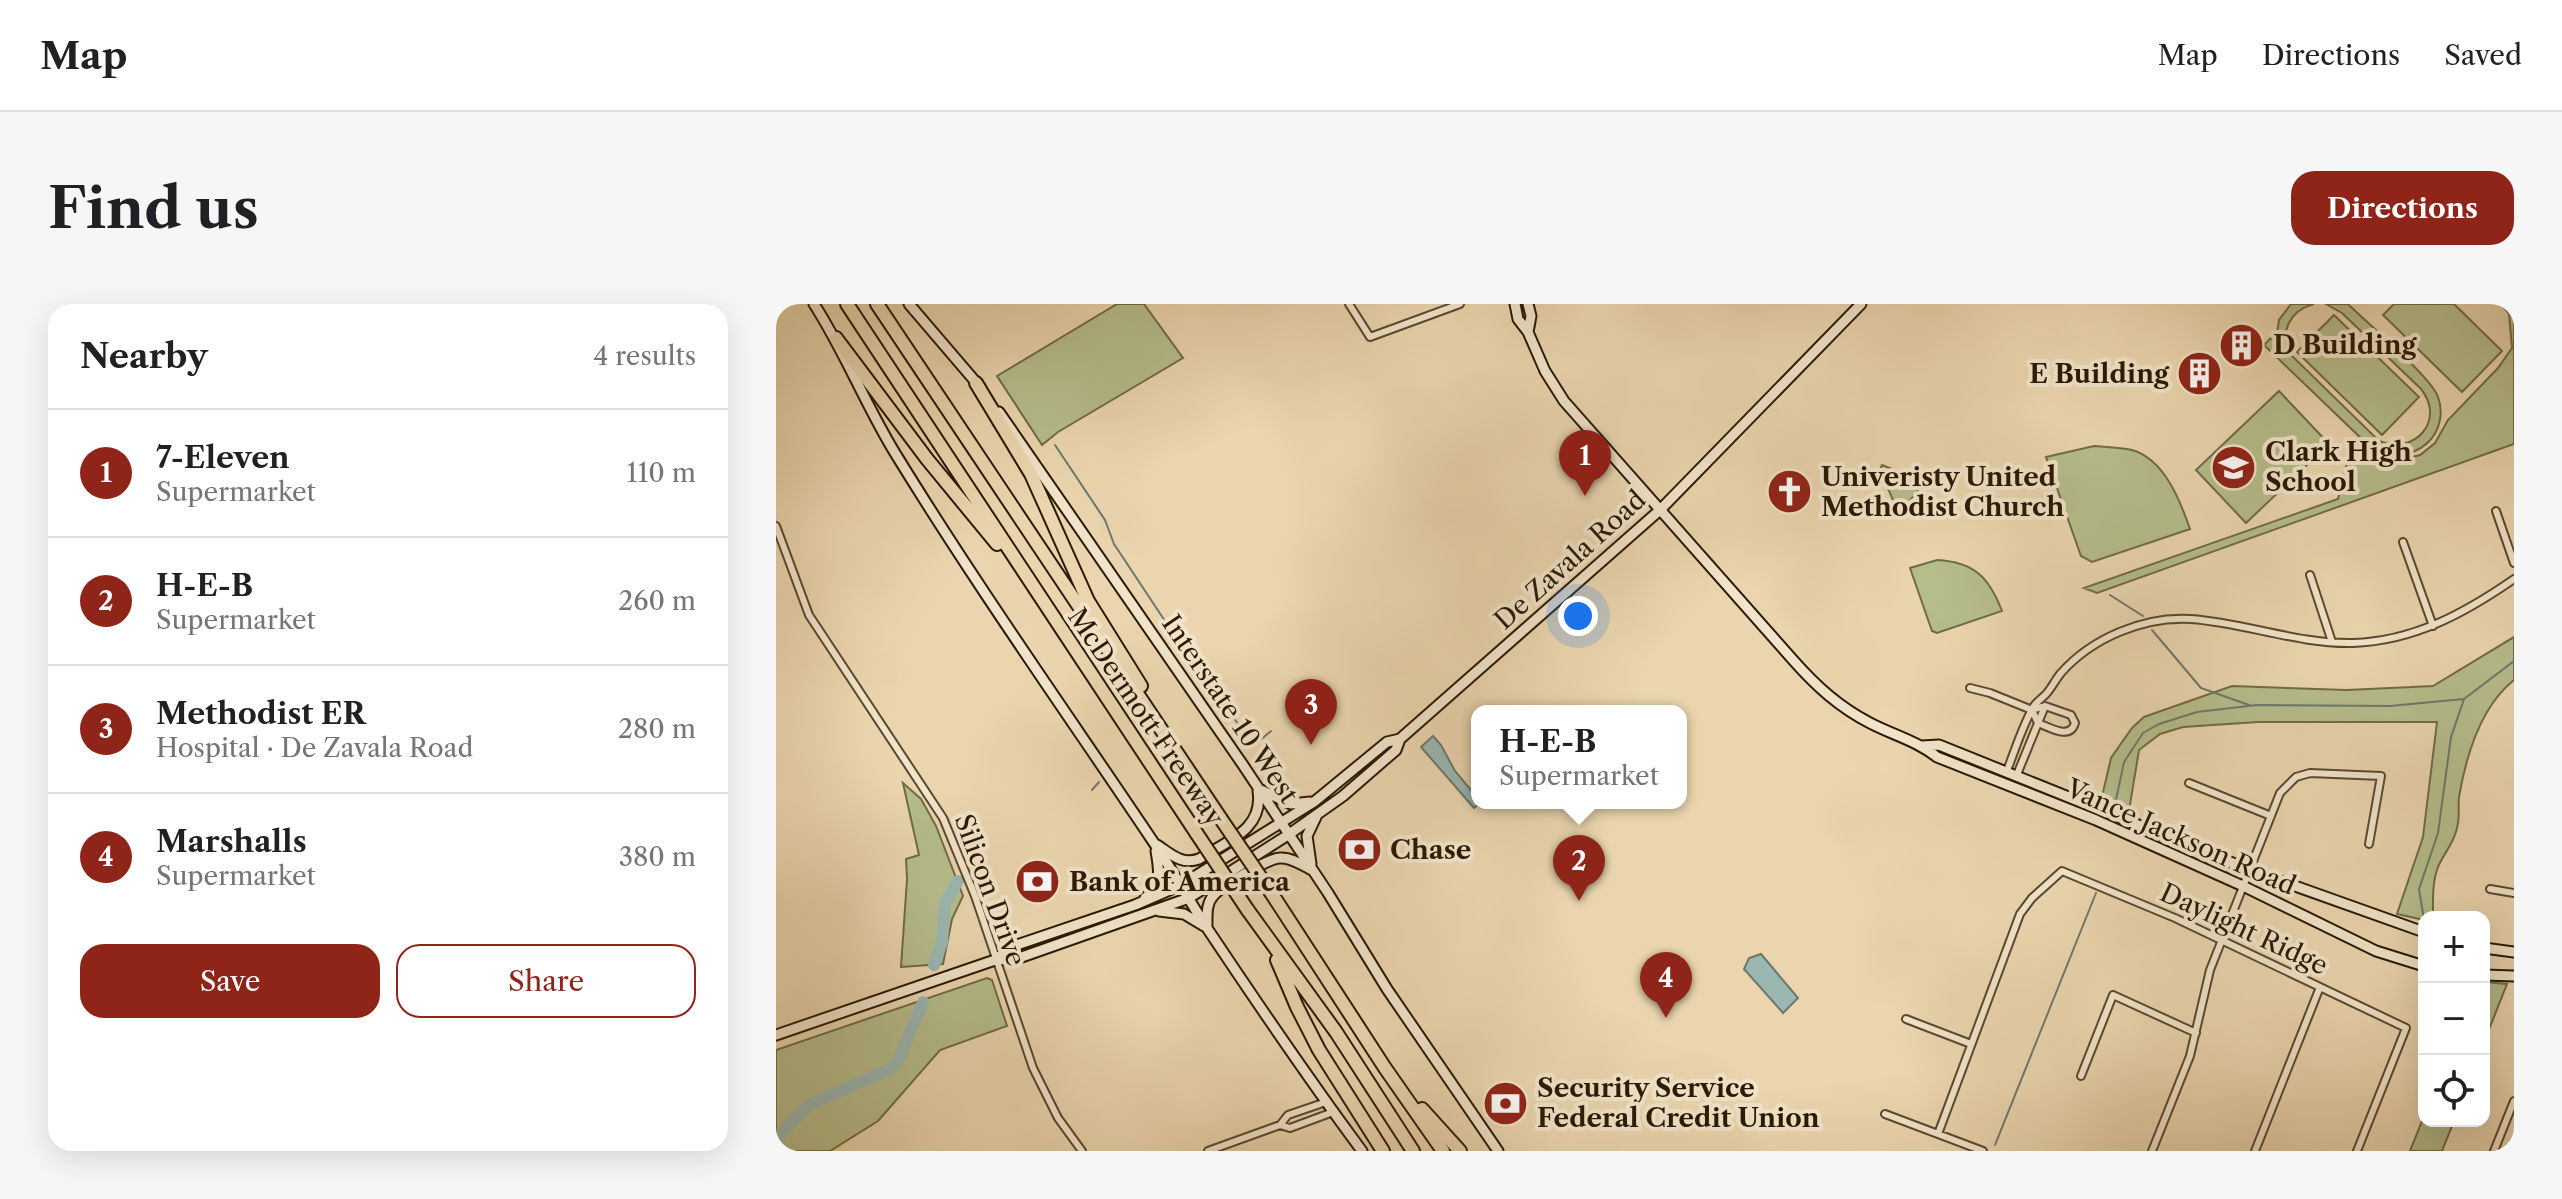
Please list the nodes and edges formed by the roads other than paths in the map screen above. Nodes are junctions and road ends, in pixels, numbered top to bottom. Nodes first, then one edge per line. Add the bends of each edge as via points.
1 (814, 304) edge
2 (847, 304) edge
3 (877, 304) edge
4 (909, 304) edge
5 (1349, 304) edge
6 (1460, 304) edge
7 (1515, 304) edge
8 (1528, 304) edge
9 (1861, 304) edge
10 (1528, 332) junction
11 (836, 338) junction
12 (976, 383) junction
13 (1661, 509) junction
14 (2496, 511) dead end
15 (776, 526) edge
16 (2403, 542) dead end
17 (2514, 563) edge
18 (2310, 575) dead end
19 (2514, 579) edge
20 (2433, 626) junction
21 (1064, 634) junction
22 (2332, 642) junction
23 (1970, 688) dead end
24 (2047, 693) junction
25 (2045, 706) junction
26 (2032, 710) junction
27 (2038, 723) junction
28 (1400, 739) junction
29 (1922, 746) junction
30 (1183, 763) junction
31 (2006, 772) junction
32 (2017, 777) junction
33 (2189, 783) dead end
34 (2002, 784) junction
35 (1258, 788) junction
36 (2012, 788) junction
37 (1314, 802) junction
38 (1317, 815) junction
39 (2271, 816) junction
40 (1280, 822) junction
41 (1288, 835) junction
42 (1155, 844) junction
43 (2369, 844) dead end
44 (2250, 870) junction
45 (1313, 871) junction
46 (1181, 885) junction
47 (2243, 886) junction
48 (2490, 889) dead end
49 (2514, 893) edge
50 (1189, 898) junction
51 (1135, 905) junction
52 (1155, 910) junction
53 (1207, 927) junction
54 (2418, 930) edge
55 (1268, 939) junction
56 (2221, 940) junction
57 (2490, 949) edge
58 (2514, 952) edge
59 (995, 960) junction
60 (2418, 964) edge
61 (2490, 975) edge
62 (2514, 976) edge
63 (2320, 987) junction
64 (1906, 1019) dead end
65 (2196, 1033) junction
66 (776, 1035) edge
67 (1971, 1044) junction
68 (1385, 1068) junction
69 (2081, 1076) dead end
70 (1326, 1102) junction
71 (2514, 1103) edge
72 (1333, 1112) junction
73 (1885, 1114) dead end
74 (1280, 1125) junction
75 (1938, 1134) junction
76 (1082, 1151) edge
77 (1208, 1151) edge
78 (1362, 1151) edge
79 (1383, 1151) edge
80 (1413, 1151) edge
81 (1443, 1151) edge
82 (1460, 1151) edge
83 (1498, 1151) edge
84 (1983, 1151) edge
85 (2152, 1151) edge
86 (2255, 1151) edge
87 (2357, 1151) edge
88 (2494, 1151) edge

1 - 11 main road
2 - 21 highway, McDermott Freeway
3 - 30 highway, McDermott Freeway
4 - 12 main road, Interstate 10 West
5 - 6 street via 1370,337
7 - 10 main road, Vance Jackson Road
8 - 10 main road, Vance Jackson Road
9 - 13 main road, De Zavala Road
10 - 13 main road, Vance Jackson Road via 1564,401
11 - 21 highway
11 - 42 main road via 894,451
12 - 30 highway via 1031,474 1088,601 1129,663
12 - 35 main road, Interstate 10 West
13 - 28 main road, De Zavala Road
13 - 29 main road, Vance Jackson Road via 1815,685 1848,711
14 - 17 street
15 - 59 street, Silicon Drive via 809,615 943,818
16 - 20 street
18 - 22 street
19 - 20 street
20 - 22 street via 2379,640
21 - 55 highway, McDermott Freeway, bridge
22 - 24 street via 2191,619 2159,621 2098,643 2061,673
23 - 26 street
24 - 25 street
24 - 26 street
25 - 26 street
25 - 27 street
25 - 27 street via 2071,715 2074,728 2064,732
26 - 27 street
26 - 31 street
27 - 32 street
28 - 37 main road, De Zavala Road via 1387,742
28 - 38 main road, De Zavala Road via 1396,750
29 - 31 main road, Vance Jackson Road via 1939,745
29 - 34 main road, Vance Jackson Road
30 - 68 highway, McDermott Freeway, bridge
31 - 32 main road, Vance Jackson Road
31 - 34 street
32 - 36 street
32 - 44 main road, Vance Jackson Road
33 - 39 street
34 - 36 main road, Vance Jackson Road
35 - 37 main road via 1291,804
35 - 40 main road, Interstate 10 West
35 - 42 main road via 1259,811 1249,828 1199,859 1180,860
36 - 47 main road, Vance Jackson Road
37 - 40 main road, De Zavala Road
38 - 41 main road, De Zavala Road
38 - 45 main road via 1307,836
39 - 43 street via 2280,793 2296,777 2381,776
39 - 44 street
40 - 41 main road, Interstate 10 West
40 - 46 main road, De Zavala Road
41 - 45 main road, Interstate 10 West
41 - 50 main road, De Zavala Road
42 - 46 main road
42 - 51 main road via 1158,882
44 - 47 street
44 - 54 main road, Vance Jackson Road
45 - 53 main road via 1288,858 1267,861 1213,896
45 - 83 main road, Interstate 10 West
46 - 50 main road
46 - 51 main road, De Zavala Road
47 - 56 street
47 - 60 main road, Vance Jackson Road via 2376,951
48 - 49 street
50 - 52 main road, De Zavala Road
50 - 53 main road
51 - 59 main road, De Zavala Road via 1011,947
52 - 53 main road via 1184,914
52 - 59 main road, De Zavala Road via 1016,959
53 - 70 main road
55 - 79 highway via 1319,1050
55 - 80 highway, McDermott Freeway
56 - 63 street, Daylight Ridge
56 - 65 street
56 - 67 street, Daylight Ridge via 2062,871 2020,914
57 - 58 main road
59 - 66 main road, De Zavala Road
59 - 76 street, Silicon Drive via 1043,1091
61 - 62 main road
63 - 86 street
63 - 87 street, Daylight Ridge via 2406,1028
64 - 67 street
65 - 69 street via 2113,995
65 - 85 street
67 - 75 street
68 - 81 highway, McDermott Freeway
68 - 82 highway
70 - 72 main road
70 - 74 street via 1288,1115
71 - 88 street
72 - 74 street via 1290,1128
72 - 78 main road
73 - 75 street
74 - 77 street
75 - 84 street

